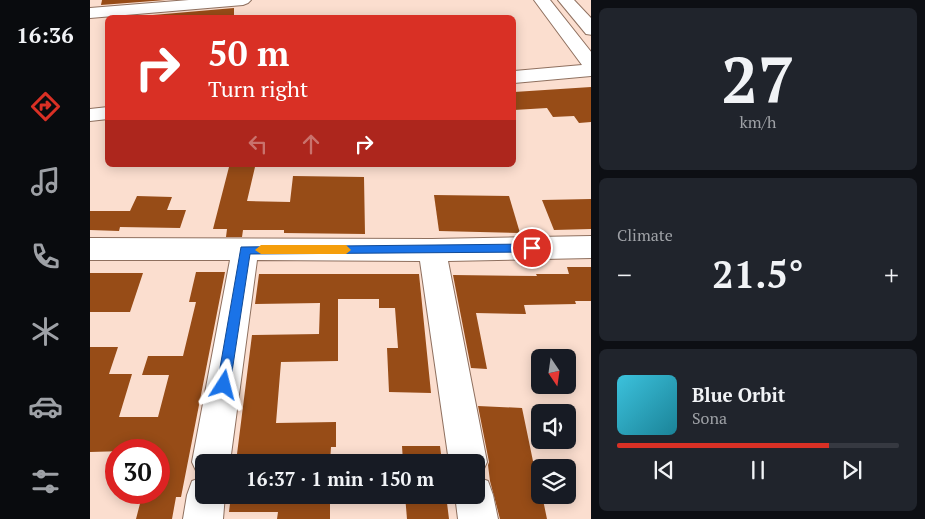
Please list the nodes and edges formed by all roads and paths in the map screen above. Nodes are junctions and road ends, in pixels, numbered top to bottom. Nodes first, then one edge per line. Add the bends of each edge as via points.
1 (243, 0) edge
2 (542, 0) edge
3 (566, 0) edge
4 (90, 13) edge
5 (588, 24) edge
6 (591, 66) edge
7 (591, 70) edge
8 (516, 77) edge
9 (105, 113) edge
10 (90, 115) edge
11 (591, 247) edge
12 (90, 250) edge
13 (245, 250) junction
14 (432, 250) junction
15 (212, 454) edge
16 (467, 454) edge
17 (204, 504) edge
18 (476, 504) edge
19 (202, 519) edge
20 (478, 519) edge

1 - 4 street
2 - 6 street
3 - 5 street
7 - 8 street
9 - 10 street
11 - 14 street
12 - 13 street
13 - 14 street
13 - 15 street
14 - 16 street
17 - 19 street
18 - 20 street

